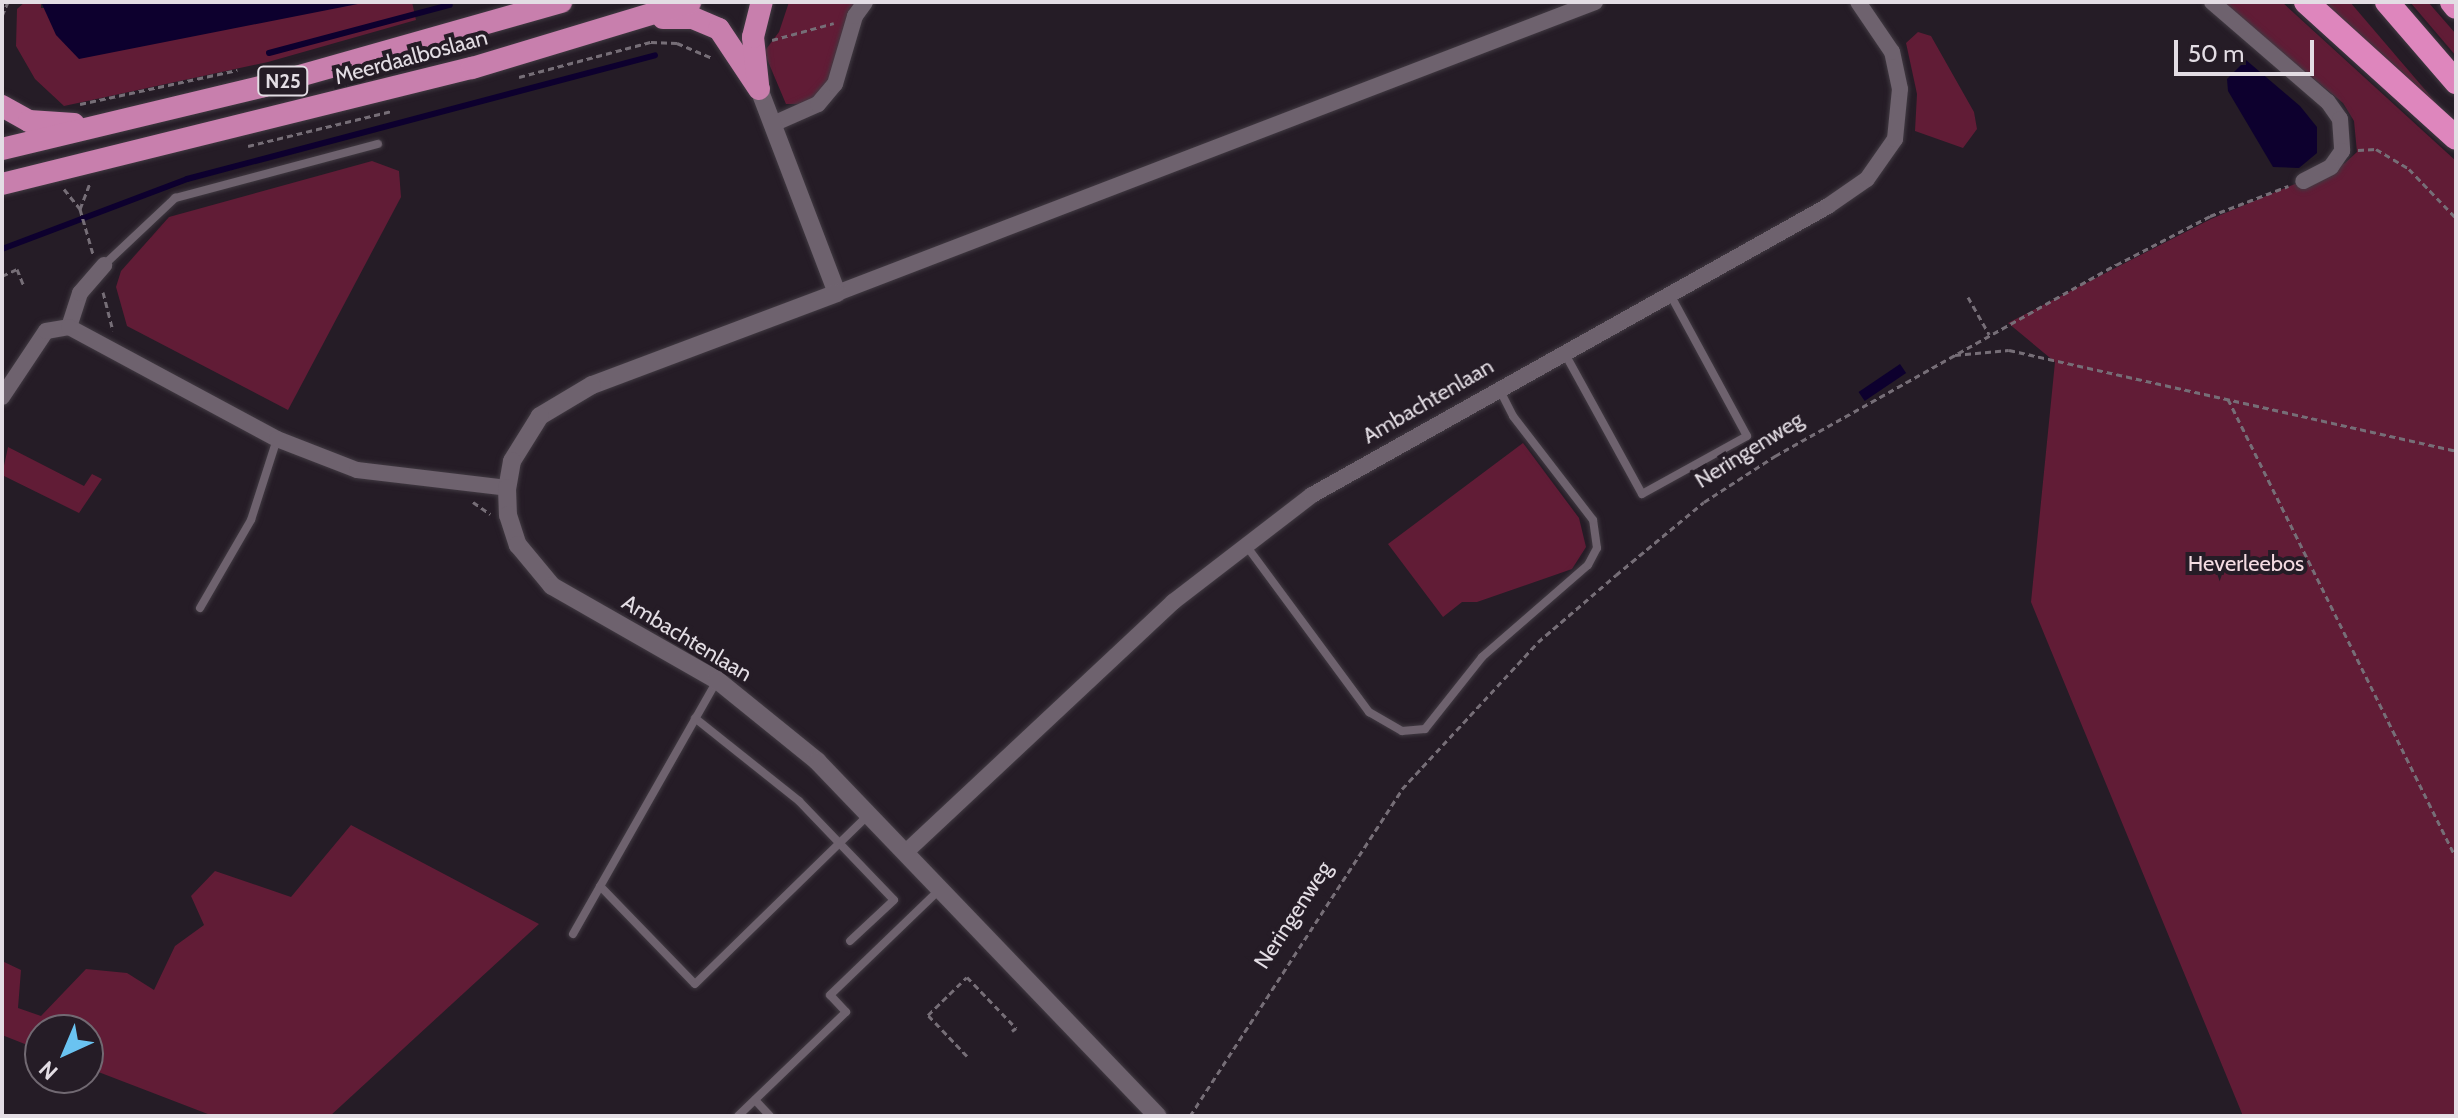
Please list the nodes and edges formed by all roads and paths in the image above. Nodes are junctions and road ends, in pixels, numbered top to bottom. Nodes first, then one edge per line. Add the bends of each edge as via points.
1 (8, 2) edge
2 (561, 2) edge
3 (690, 2) edge
4 (710, 2) edge
5 (762, 2) edge
6 (865, 2) edge
7 (1595, 2) edge
8 (1858, 2) edge
9 (2212, 2) edge
10 (2306, 2) edge
11 (2387, 2) edge
12 (2452, 2) edge
13 (2456, 7) edge
14 (2, 16) edge
15 (643, 18) junction
16 (854, 19) junction
17 (719, 29) junction
18 (768, 41) dead end
19 (723, 60) dead end
20 (243, 68) dead end
21 (513, 79) dead end
22 (2456, 82) edge
23 (759, 89) junction
24 (78, 104) dead end
25 (2, 106) edge
26 (405, 107) dead end
27 (115, 123) junction
28 (773, 124) junction
29 (285, 138) dead end
30 (2456, 138) edge
31 (378, 144) dead end
32 (2, 149) edge
33 (2342, 151) junction
34 (2303, 181) joint
35 (12, 182) edge
36 (90, 183) dead end
37 (64, 189) dead end
38 (2, 196) edge
39 (80, 209) junction
40 (2456, 218) edge
41 (84, 220) dead end
42 (104, 265) joint
43 (2, 276) edge
44 (24, 286) dead end
45 (837, 293) junction
46 (1669, 294) junction
47 (1968, 297) dead end
48 (69, 327) junction
49 (1989, 334) junction
50 (1564, 352) junction
51 (1951, 356) junction
52 (1499, 388) junction
53 (2, 397) edge
54 (2228, 399) junction
55 (277, 439) junction
56 (2456, 451) edge
57 (507, 488) junction
58 (463, 498) dead end
59 (495, 519) dead end
60 (1245, 544) junction
61 (200, 608) dead end
62 (717, 680) junction
63 (695, 718) junction
64 (869, 814) junction
65 (840, 842) junction
66 (906, 852) junction
67 (2456, 858) edge
68 (600, 886) junction
69 (941, 889) junction
70 (573, 934) dead end
71 (850, 941) dead end
72 (1012, 1031) dead end
73 (967, 1056) dead end
74 (755, 1100) junction
75 (738, 1116) edge
76 (770, 1116) edge
77 (1157, 1116) edge
78 (1190, 1116) edge

1 - 14 path
2 - 27 highway, Meerdaalboslaan / N25
3 - 15 highway, Meerdaalboslaan / N25
4 - 17 highway
5 - 23 highway via 753,37
6 - 16 street
7 - 45 street, Ambachtenlaan
8 - 46 street, Ambachtenlaan via 1892,52 1900,89 1895,139 1888,153 1867,179 1828,206
9 - 33 street via 2328,102 2340,119
10 - 30 highway
11 - 22 highway
12 - 13 highway
15 - 17 highway via 693,18
15 - 35 highway, Meerdaalboslaan / N25 via 249,127
16 - 18 path
16 - 28 street via 835,84 818,104
17 - 23 highway
19 - 21 path via 677,43 651,42
20 - 24 path
23 - 28 street
25 - 27 highway via 29,121 53,125
26 - 29 path
27 - 32 highway, Meerdaalboslaan / N25
28 - 45 street
31 - 42 lane via 175,198
33 - 34 street via 2331,167
33 - 40 path via 2376,149 2409,169
34 - 49 path, Neringenweg via 2210,216
35 - 38 highway
36 - 39 path
37 - 39 path
39 - 41 path
42 - 48 street via 80,293
43 - 44 path via 17,269
45 - 57 street, Ambachtenlaan via 572,396 540,416 524,437
46 - 50 street, Ambachtenlaan
46 - 50 lane via 1747,436 1642,494
47 - 49 path
48 - 53 street via 46,331
48 - 55 street
49 - 51 path, Neringenweg
50 - 52 street, Ambachtenlaan
51 - 54 path via 2009,350
51 - 78 path, Neringenweg via 1704,502 1538,642 1402,789
52 - 60 street, Ambachtenlaan via 1312,495
52 - 60 lane via 1513,416 1593,520 1597,548 1588,565 1482,657 1425,729 1402,731 1369,712
54 - 56 path
54 - 67 path
55 - 57 street via 357,470
55 - 61 lane via 251,520
57 - 62 street, Ambachtenlaan via 508,515 518,545 552,586
58 - 59 path
60 - 66 street, Ambachtenlaan via 1173,602
62 - 63 lane
62 - 64 street, Ambachtenlaan via 817,761
63 - 65 lane via 750,759
63 - 68 lane
64 - 65 lane
64 - 66 street, Ambachtenlaan
65 - 68 lane via 695,984
65 - 71 lane via 894,900
66 - 69 street, Ambachtenlaan
68 - 70 lane
69 - 74 lane via 830,995 846,1012
69 - 77 street, Ambachtenlaan
72 - 73 path via 1016,1028 967,977 928,1015
74 - 75 lane
74 - 76 lane

